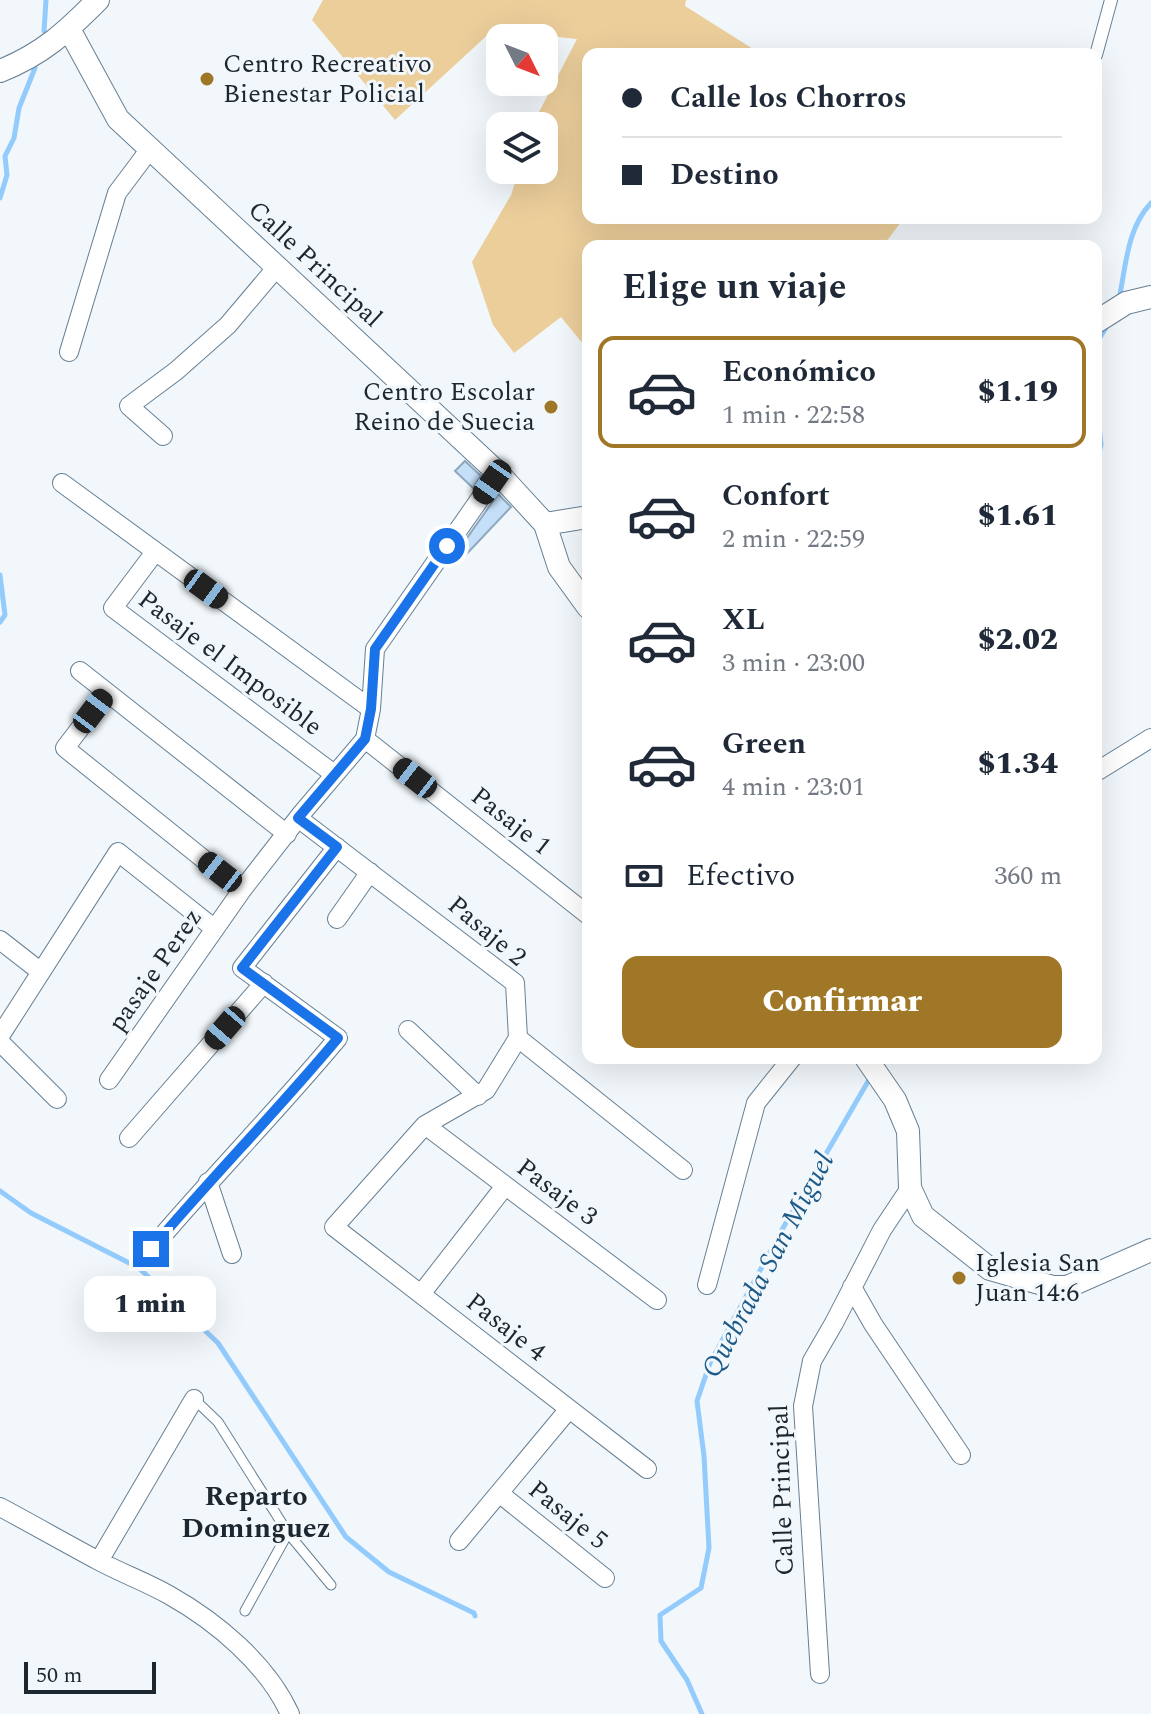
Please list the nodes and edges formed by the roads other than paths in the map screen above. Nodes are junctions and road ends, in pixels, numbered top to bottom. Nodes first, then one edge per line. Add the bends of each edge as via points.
1 (98, 0) edge
2 (1111, 0) edge
3 (69, 29) junction
4 (1098, 48) edge
5 (0, 71) edge
6 (150, 149) junction
7 (277, 267) junction
8 (1151, 297) edge
9 (1102, 318) edge
10 (69, 352) dead end
11 (163, 436) dead end
12 (498, 473) junction
13 (62, 483) dead end
14 (582, 518) edge
15 (545, 524) junction
16 (155, 552) junction
17 (582, 599) edge
18 (80, 671) dead end
19 (107, 693) junction
20 (371, 709) junction
21 (1151, 738) edge
22 (365, 739) junction
23 (1102, 768) edge
24 (334, 774) junction
25 (298, 818) junction
26 (287, 834) junction
27 (337, 847) junction
28 (370, 872) junction
29 (242, 890) junction
30 (582, 910) edge
31 (337, 919) dead end
32 (215, 929) junction
33 (0, 940) edge
34 (41, 972) junction
35 (264, 983) junction
36 (408, 1030) dead end
37 (518, 1038) junction
38 (0, 1039) edge
39 (787, 1064) edge
40 (870, 1064) edge
41 (109, 1080) dead end
42 (478, 1096) junction
43 (57, 1099) dead end
44 (425, 1125) junction
45 (129, 1138) dead end
46 (683, 1170) dead end
47 (208, 1182) junction
48 (505, 1186) junction
49 (910, 1188) junction
50 (151, 1249) dead end
51 (1151, 1250) edge
52 (232, 1254) dead end
53 (707, 1285) dead end
54 (852, 1287) junction
55 (421, 1294) junction
56 (657, 1300) dead end
57 (194, 1399) joint
58 (569, 1409) junction
59 (961, 1455) dead end
60 (647, 1469) dead end
61 (499, 1493) junction
62 (0, 1507) edge
63 (288, 1533) junction
64 (459, 1541) dead end
65 (99, 1561) junction
66 (605, 1578) dead end
67 (331, 1585) dead end
68 (245, 1611) dead end
69 (820, 1674) dead end
70 (290, 1714) edge

1 - 3 street
2 - 4 street
3 - 5 street via 29,59
3 - 6 street, Calle Principal via 118,119
6 - 7 street, Calle Principal
6 - 10 street via 117,193
7 - 11 street via 228,325 129,406
7 - 12 street, Calle Principal
8 - 9 street via 1126,303
12 - 15 street, Calle Principal
12 - 20 street via 375,649
13 - 16 street
14 - 15 street
15 - 17 street via 559,567
16 - 20 street
16 - 24 street, Pasaje el Imposible via 113,608
18 - 19 street
19 - 26 street
19 - 29 street via 65,748
20 - 22 street
21 - 23 street
22 - 24 street, pasaje Perez
22 - 30 street, Pasaje 1
24 - 25 street, pasaje Perez
25 - 26 street, pasaje Perez
25 - 27 street, Pasaje 2
26 - 29 street, pasaje Perez
27 - 28 street, Pasaje 2
27 - 35 street via 242,968
28 - 31 street
28 - 37 street, Pasaje 2 via 515,983
29 - 32 street, pasaje Perez
32 - 34 street via 118,852
32 - 41 street, pasaje Perez
33 - 34 street
34 - 38 street
35 - 45 street
35 - 47 street via 338,1038
36 - 42 street
37 - 42 street
37 - 46 street
38 - 43 street
39 - 53 street via 756,1103
40 - 49 street via 908,1131
42 - 44 street
44 - 48 street, Pasaje 3
44 - 55 street, Pasaje 4 via 334,1227
47 - 50 street
47 - 52 street
48 - 55 street
48 - 56 street, Pasaje 3
49 - 51 street via 923,1216 982,1265 1053,1287 1097,1276
49 - 54 street, Calle Principal
54 - 59 street
54 - 69 street, Calle Principal via 812,1361 803,1406
55 - 58 street, Pasaje 4
57 - 63 lane via 224,1430
57 - 65 street
58 - 60 street, Pasaje 4
58 - 61 street
61 - 64 street
61 - 66 street, Pasaje 5
62 - 65 street
63 - 67 lane
63 - 68 lane
65 - 70 street via 170,1595 216,1627 282,1695

